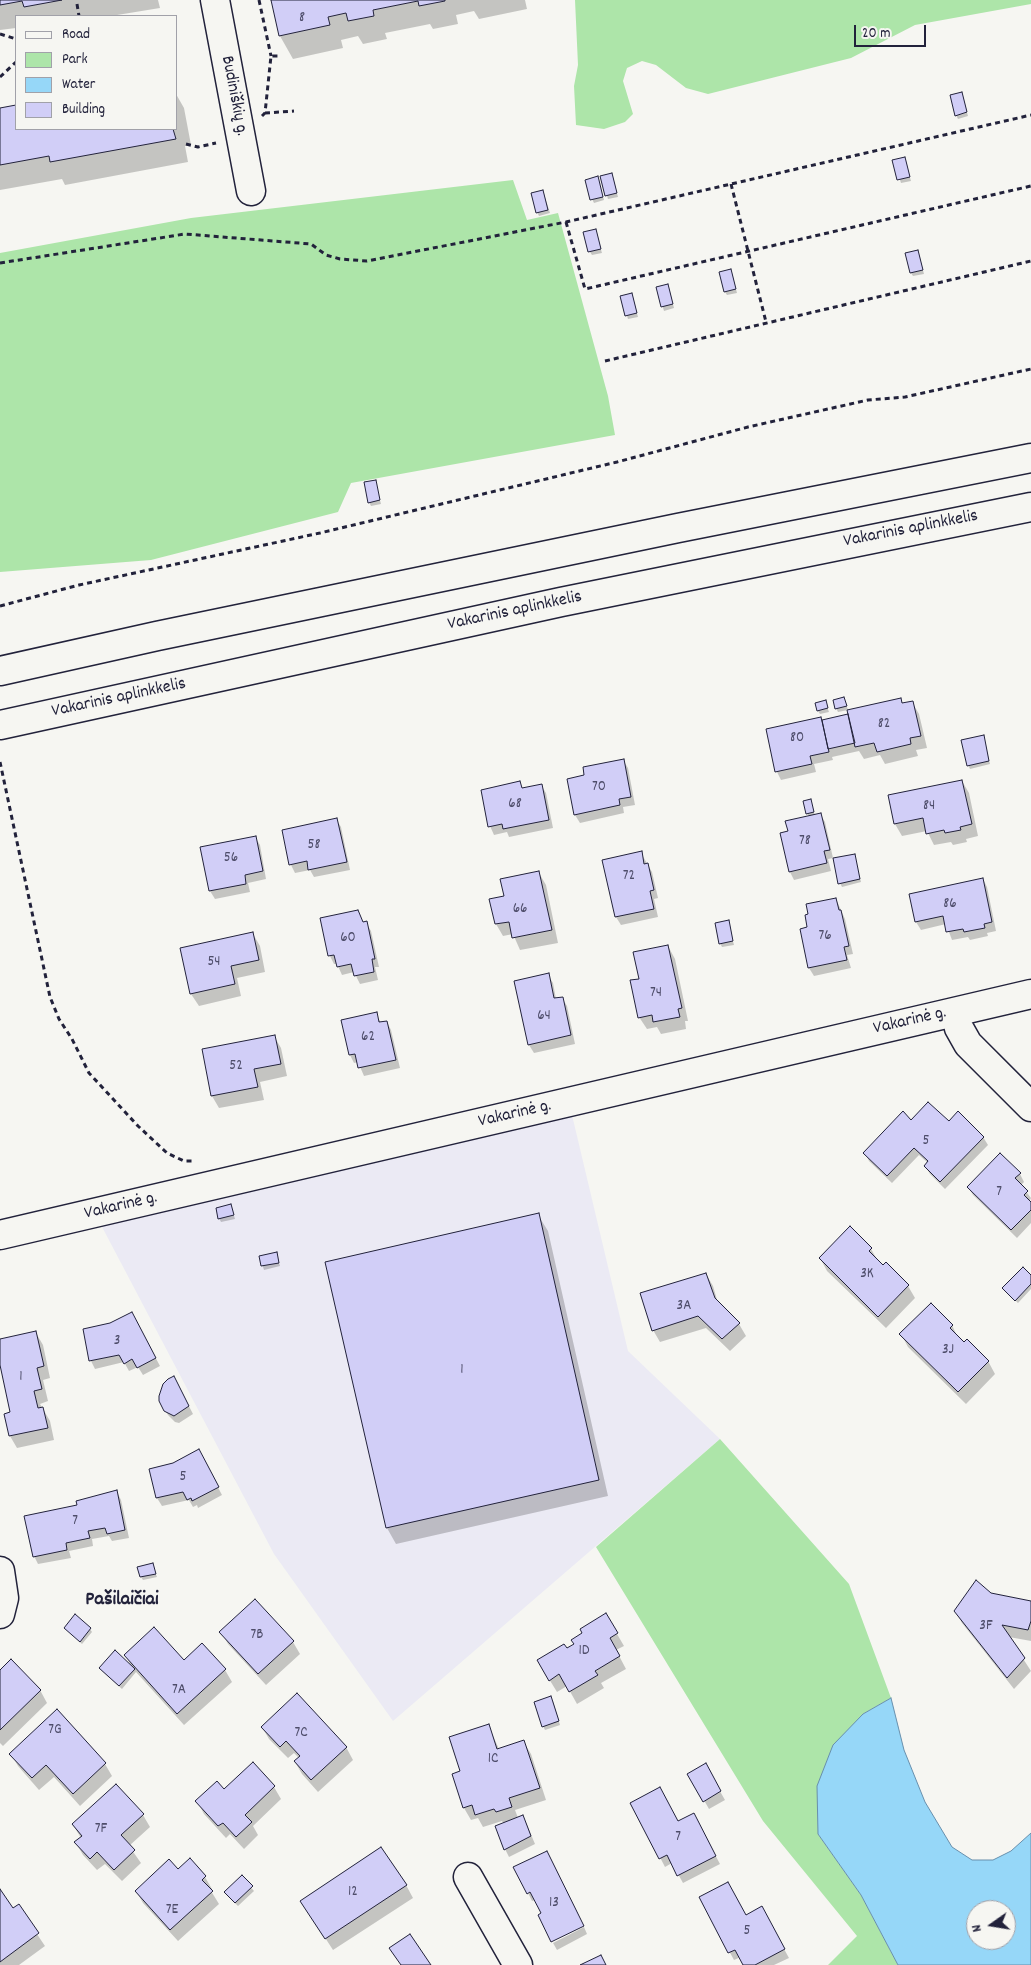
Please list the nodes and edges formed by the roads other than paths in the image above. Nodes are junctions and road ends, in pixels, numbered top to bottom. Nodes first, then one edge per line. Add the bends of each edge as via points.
1 (215, 0) edge
2 (251, 191) dead end
3 (1031, 458) edge
4 (1031, 507) edge
5 (0, 671) edge
6 (0, 725) edge
7 (1031, 994) edge
8 (955, 1012) junction
9 (1031, 1106) edge
10 (0, 1235) edge
11 (0, 1571) edge
12 (0, 1614) edge
13 (468, 1877) dead end
14 (518, 1965) edge

1 - 2 main road, Budiniškių g.
3 - 5 main road via 678,528
4 - 6 main road, Vakarinis aplinkkelis via 561,602
7 - 8 main road, Vakarinė g.
8 - 9 main road via 958,1028 968,1044
8 - 10 main road, Vakarinė g.
11 - 12 main road via 4,1598
13 - 14 main road

